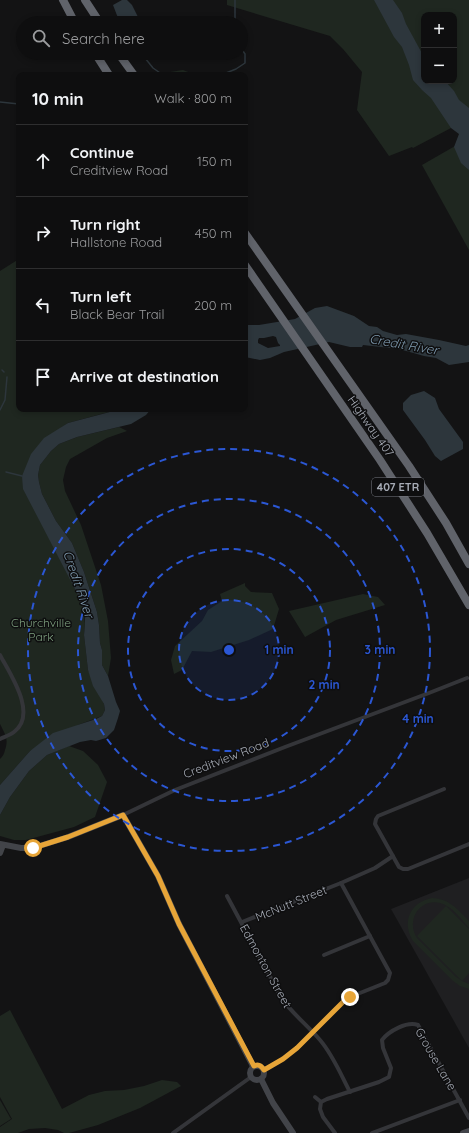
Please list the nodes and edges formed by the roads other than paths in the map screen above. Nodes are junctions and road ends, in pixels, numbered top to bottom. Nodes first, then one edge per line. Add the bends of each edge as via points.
1 (63, 0) edge
2 (85, 0) edge
3 (71, 16) edge
4 (95, 16) edge
5 (99, 60) edge
6 (123, 60) edge
7 (107, 72) edge
8 (132, 72) edge
9 (248, 237) edge
10 (248, 269) edge
11 (469, 564) edge
12 (469, 605) edge
13 (0, 655) edge
14 (467, 678) dead end
15 (0, 739) edge
16 (444, 789) dead end
17 (123, 815) junction
18 (1, 844) edge
19 (469, 844) edge
20 (0, 853) edge
21 (393, 856) junction
22 (341, 883) junction
23 (227, 896) dead end
24 (242, 922) junction
25 (370, 936) junction
26 (324, 955) dead end
27 (313, 1033) junction
28 (254, 1066) junction
29 (264, 1070) junction
30 (251, 1077) junction
31 (261, 1079) junction
32 (350, 1092) junction
33 (315, 1097) dead end
34 (460, 1100) junction
35 (321, 1102) junction
36 (469, 1118) edge
37 (469, 1130) edge
38 (174, 1133) edge
39 (293, 1133) edge
40 (335, 1133) edge
41 (372, 1133) edge
42 (463, 1133) edge

1 - 3 highway
2 - 4 highway
5 - 7 highway
6 - 8 highway
9 - 11 highway, Highway 407 / 407 ETR via 413,473
10 - 12 highway, Highway 407 / 407 ETR via 380,460
13 - 15 street via 19,692 24,714 14,733
14 - 17 street, Creditview Road via 175,790
16 - 21 street via 378,816 376,824
17 - 18 street, Creditview Road via 33,848
17 - 28 street via 158,876 179,924
18 - 20 street, Creditview Road
19 - 21 street via 408,869 399,867
21 - 22 street, McNutt Street
22 - 24 street, McNutt Street
22 - 25 street
23 - 24 street, Edmonton Street
24 - 27 street, Edmonton Street via 282,999
25 - 26 street
25 - 27 street via 390,972 388,980 344,1001
27 - 29 street via 286,1057
27 - 32 street, Edmonton Street via 326,1047
28 - 29 street via 259,1065
28 - 30 street via 250,1070
29 - 31 street
30 - 31 street via 255,1080
30 - 38 street
31 - 39 street
32 - 34 street, Grouse Lane via 389,1077 391,1068 382,1040 386,1034 413,1023 418,1025
32 - 35 street, Grouse Lane
33 - 35 street
34 - 36 street, Grouse Lane
34 - 41 street, Grouse Lane
35 - 40 street via 320,1109
37 - 42 street

